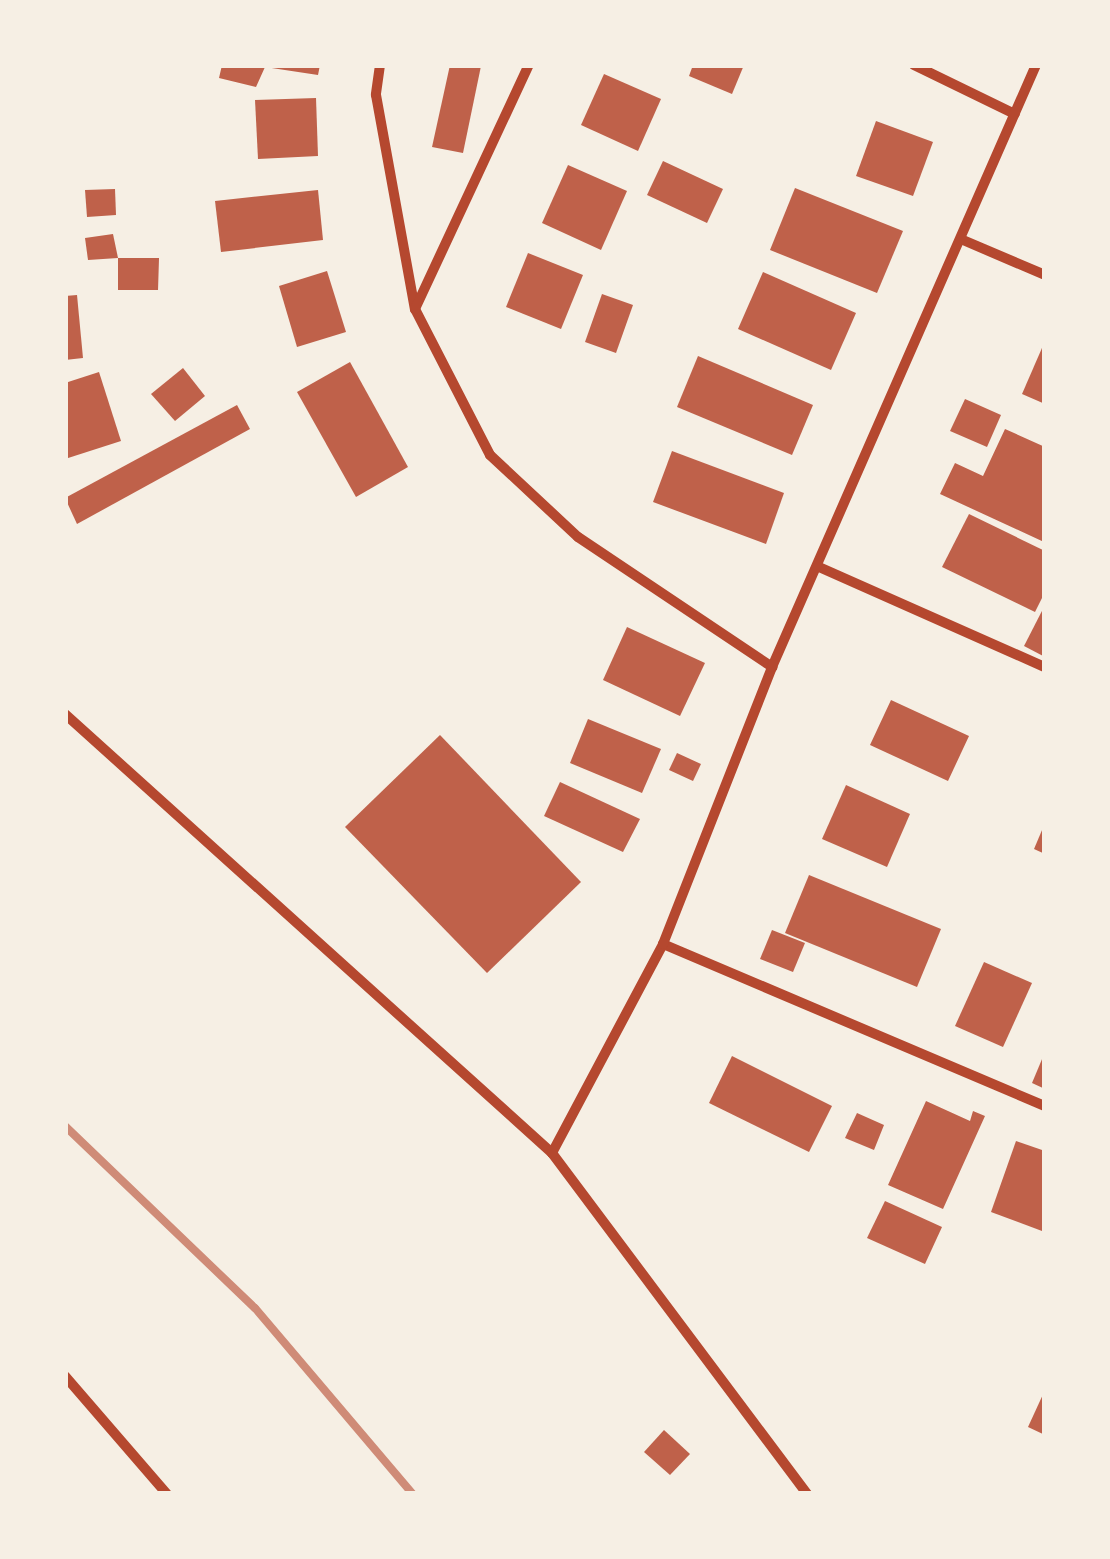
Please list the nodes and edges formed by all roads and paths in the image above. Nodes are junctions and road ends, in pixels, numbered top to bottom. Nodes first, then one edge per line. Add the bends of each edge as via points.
1 (380, 65) edge
2 (529, 65) edge
3 (914, 65) edge
4 (1036, 65) edge
5 (1015, 114) junction
6 (963, 240) junction
7 (1045, 275) edge
8 (415, 308) junction
9 (818, 566) junction
10 (1045, 666) edge
11 (772, 667) junction
12 (65, 714) edge
13 (663, 944) junction
14 (1045, 1106) edge
15 (552, 1153) junction
16 (65, 1376) edge
17 (168, 1494) edge
18 (807, 1494) edge

1 - 8 street via 376,95
2 - 8 street
3 - 5 street
4 - 5 street
5 - 6 street
6 - 7 street
6 - 9 street
8 - 11 street via 490,456 578,537
9 - 10 street
9 - 11 street
11 - 13 street
12 - 15 street
13 - 14 street
13 - 15 street
15 - 18 street
16 - 17 street

